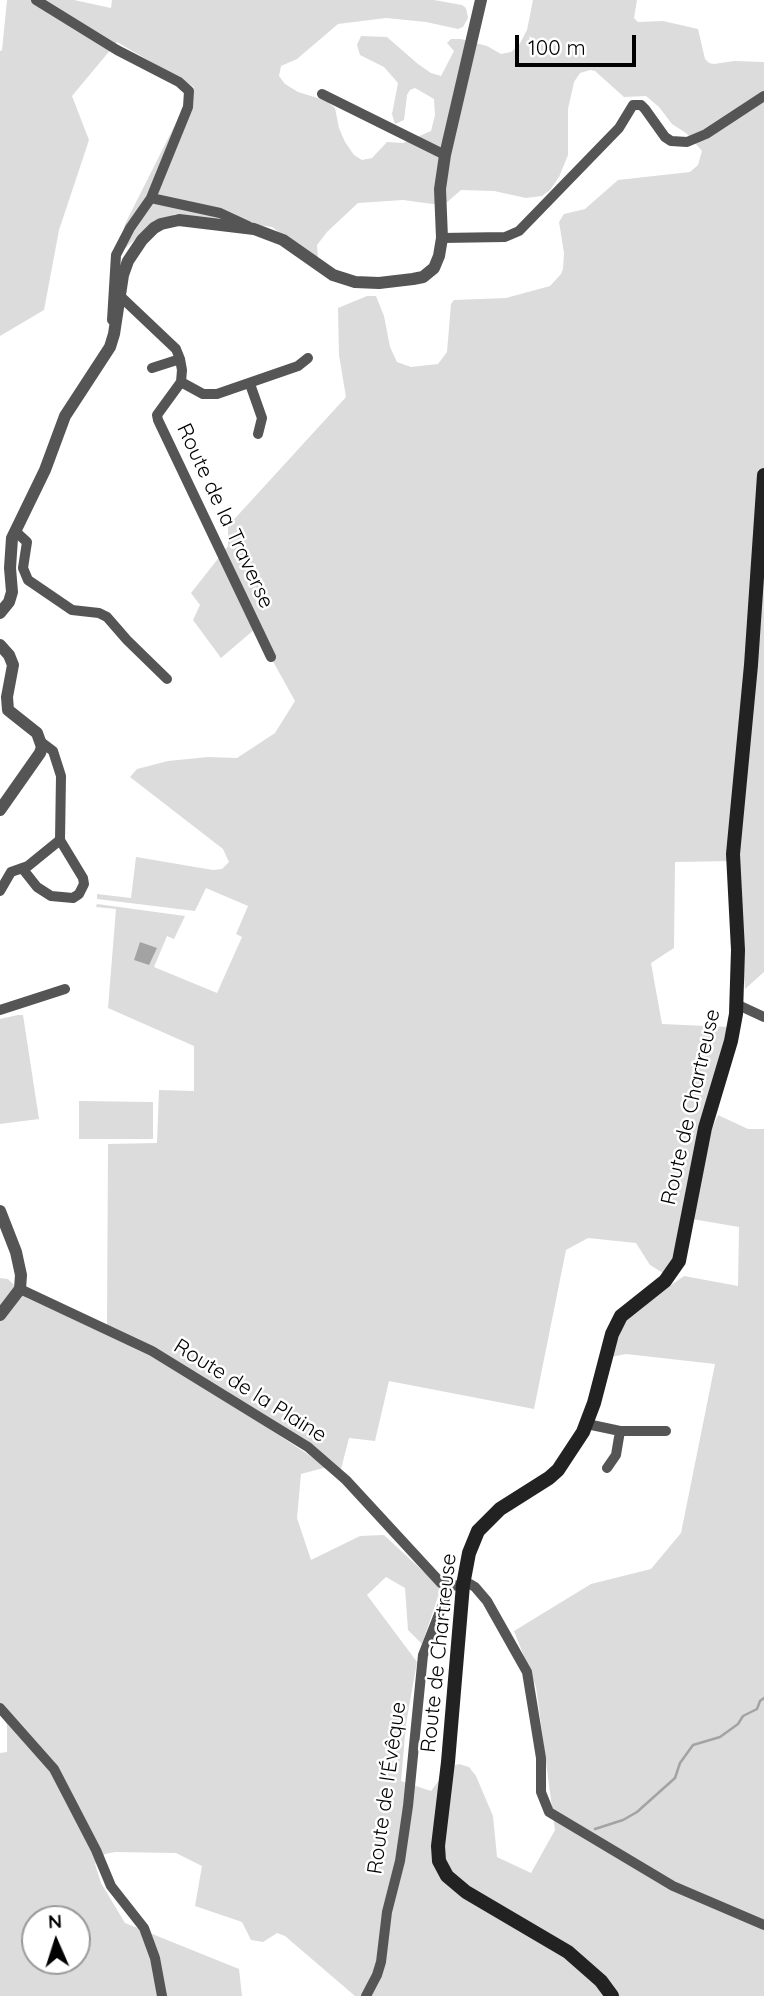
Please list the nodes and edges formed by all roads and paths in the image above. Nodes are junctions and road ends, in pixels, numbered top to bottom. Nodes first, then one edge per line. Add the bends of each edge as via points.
1 (36, 0) edge
2 (481, 0) edge
3 (322, 94) dead end
4 (764, 96) edge
5 (445, 155) junction
6 (151, 198) junction
7 (254, 229) junction
8 (442, 238) junction
9 (120, 295) junction
10 (114, 334) junction
11 (308, 358) dead end
12 (180, 359) junction
13 (152, 368) dead end
14 (181, 382) junction
15 (250, 384) junction
16 (258, 434) dead end
17 (764, 475) edge
18 (15, 531) junction
19 (0, 613) edge
20 (0, 645) edge
21 (271, 657) dead end
22 (167, 679) dead end
23 (4, 709) edge
24 (41, 742) junction
25 (0, 810) edge
26 (60, 840) junction
27 (22, 868) junction
28 (0, 891) edge
29 (65, 989) dead end
30 (736, 1004) junction
31 (0, 1010) edge
32 (764, 1017) edge
33 (0, 1211) edge
34 (20, 1289) junction
35 (0, 1315) edge
36 (587, 1424) junction
37 (620, 1431) junction
38 (666, 1431) dead end
39 (607, 1468) dead end
40 (457, 1585) junction
41 (0, 1708) edge
42 (764, 1925) edge
43 (162, 1996) edge
44 (366, 1996) edge
45 (612, 1996) edge

1 - 6 street via 189,91 188,107
2 - 5 street
3 - 5 street
4 - 8 street via 706,135 687,142 665,137 641,105 633,105 619,128 519,231 505,237
5 - 8 street
6 - 7 street via 220,213
6 - 10 street via 116,255 111,313
7 - 8 street via 283,240 333,275 366,283 423,277 437,262
7 - 9 street via 179,220 161,224 133,252
9 - 10 street
9 - 12 street via 176,349
10 - 18 street via 103,361 65,416
11 - 15 street
12 - 13 street
12 - 14 street
14 - 15 street via 203,394
14 - 21 street, Route de la Traverse via 158,420
15 - 16 street via 262,418
17 - 30 main road, Route de Chartreuse via 733,855
18 - 19 street via 10,552 12,597
18 - 22 street via 27,542 23,568 28,580 72,610 107,617
20 - 23 street via 13,665
23 - 24 street via 32,727
24 - 25 street via 40,753
24 - 26 street via 53,751 61,776
26 - 27 street
26 - 27 street via 83,878 79,894 73,898 51,896
27 - 28 street via 11,872
29 - 31 street
30 - 32 street
30 - 36 main road, Route de Chartreuse via 679,1261 665,1281 616,1324
33 - 34 street via 19,1264
34 - 35 street
34 - 40 street, Route de la Plaine via 152,1351 308,1447 346,1480 441,1583
36 - 37 street
36 - 40 main road, Route de Chartreuse via 558,1470 500,1509 478,1531
37 - 38 street
37 - 39 street via 616,1455
40 - 42 street, Route de la Plaine via 470,1584 487,1601 527,1672 541,1758 541,1792 549,1812 673,1886
40 - 44 street, Route de l'Évêque via 423,1655 400,1861 381,1962
40 - 45 main road, Route de Chartreuse via 439,1861 447,1876 466,1892 568,1952
41 - 43 street via 54,1769 111,1886 144,1928

